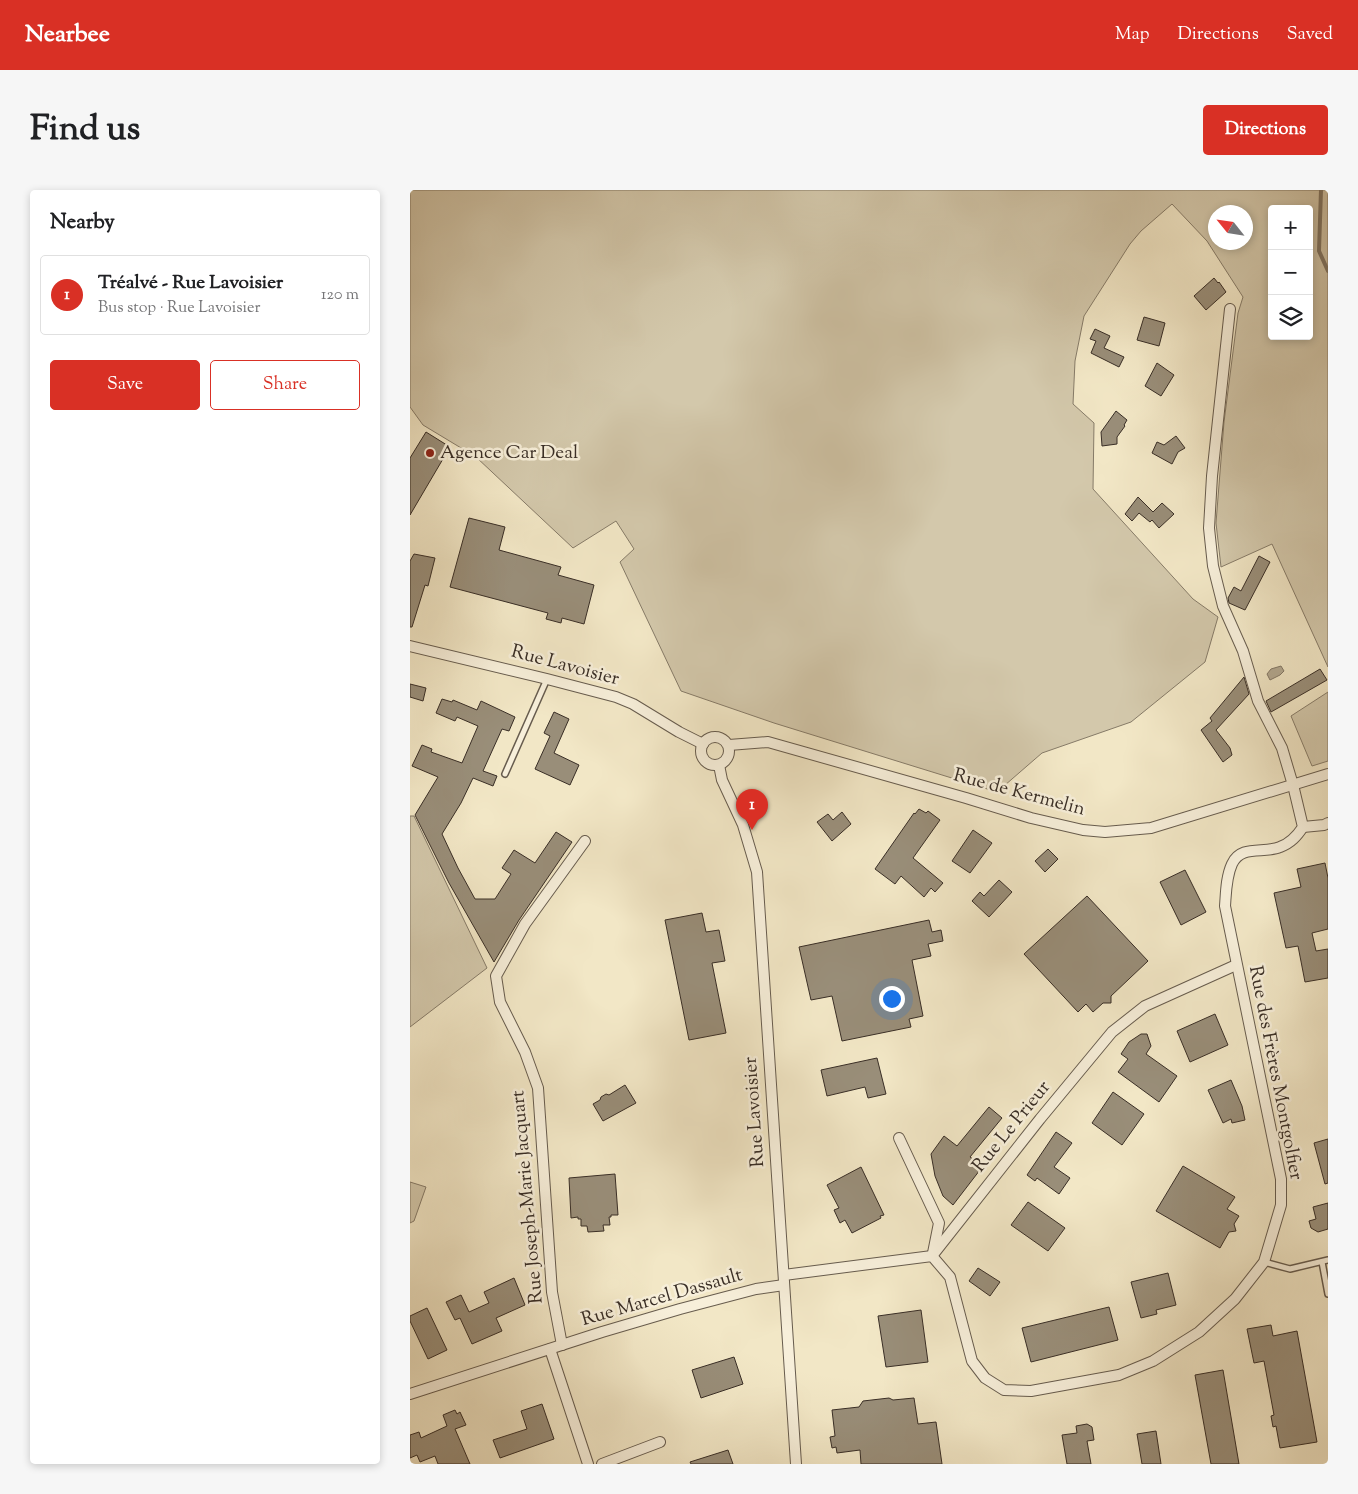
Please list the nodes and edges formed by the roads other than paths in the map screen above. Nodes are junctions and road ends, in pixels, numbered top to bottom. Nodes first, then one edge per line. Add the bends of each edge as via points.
1 (1230, 309) dead end
2 (410, 646) edge
3 (547, 678) junction
4 (703, 744) junction
5 (729, 745) junction
6 (719, 765) junction
7 (505, 774) dead end
8 (1328, 774) edge
9 (1293, 785) junction
10 (1328, 823) edge
11 (1303, 827) junction
12 (586, 841) dead end
13 (1236, 965) junction
14 (899, 1138) dead end
15 (932, 1256) junction
16 (1325, 1261) edge
17 (1264, 1262) junction
18 (784, 1280) junction
19 (1328, 1294) edge
20 (562, 1345) junction
21 (550, 1349) junction
22 (410, 1394) edge
23 (660, 1442) dead end
24 (588, 1464) edge
25 (602, 1464) edge
26 (796, 1464) edge

1 - 9 street via 1212,476 1209,528 1213,566 1223,606 1243,651 1258,701 1282,748
2 - 3 street, Rue Lavoisier
3 - 4 street, Rue Lavoisier via 633,704
3 - 7 lane
4 - 5 street via 715,736
4 - 6 street via 704,760 708,764
5 - 6 street via 728,759
5 - 9 street, Rue de Kermelin via 768,742 1031,818 1105,832 1150,828
6 - 18 street, Rue Lavoisier via 722,780 743,825 757,872
8 - 9 street, Rue de Kermelin
9 - 11 street
10 - 11 street
11 - 13 street, Rue des Frères Montgolfier via 1292,841 1279,848 1250,850 1232,862 1225,906
12 - 20 street, Rue Joseph-Marie Jacquart via 525,924 496,976 500,1002 525,1052 538,1088 552,1292
13 - 15 street, Rue Le Prieur via 1145,1006 1112,1032
13 - 17 street, Rue des Frères Montgolfier via 1281,1178 1281,1205
14 - 15 street via 939,1223
15 - 17 street, Rue des Frères Montgolfier via 950,1277 972,1361 985,1378 1004,1390 1031,1391 1119,1375 1153,1361 1206,1326 1235,1299
15 - 18 street
16 - 17 lane via 1290,1269
16 - 19 lane
18 - 20 street, Rue Marcel Dassault
18 - 26 street, Rue Lavoisier
20 - 21 street, Rue Marcel Dassault
21 - 22 street, Rue Marcel Dassault
21 - 24 street
23 - 25 street

